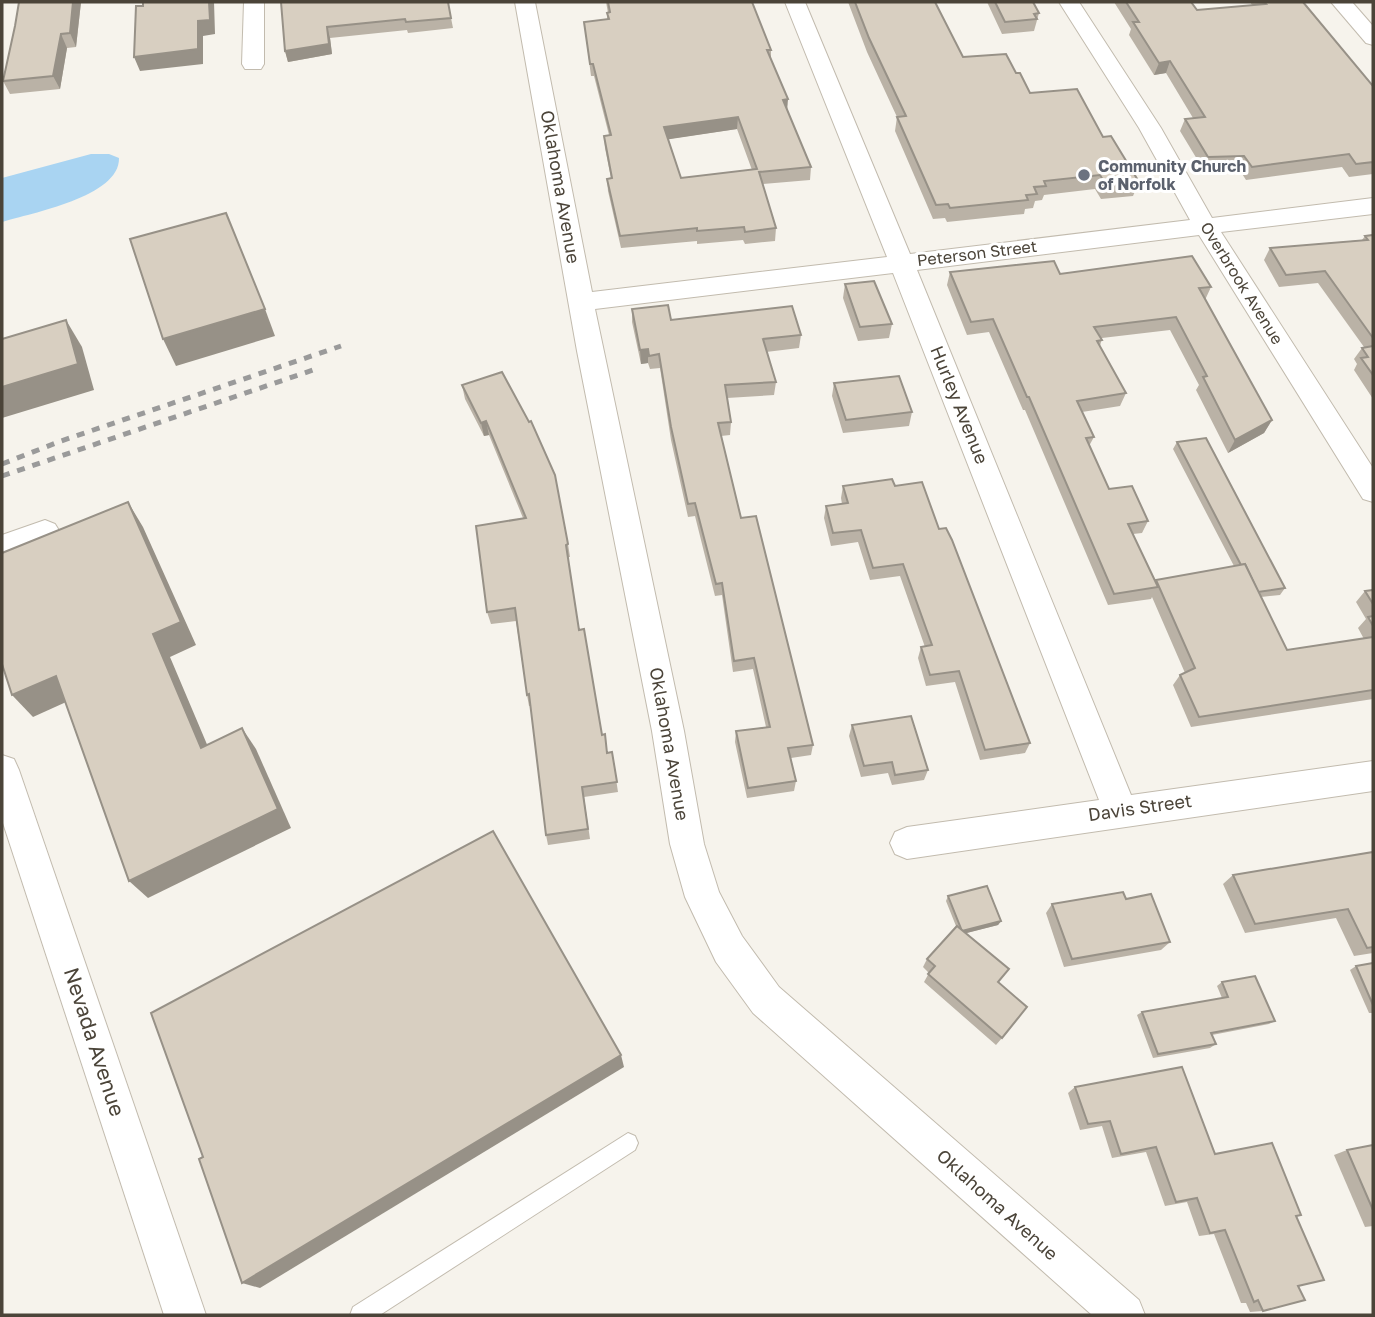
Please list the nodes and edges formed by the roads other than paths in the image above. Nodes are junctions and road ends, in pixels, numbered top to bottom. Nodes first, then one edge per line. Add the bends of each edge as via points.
1 (254, 2) edge
2 (524, 2) edge
3 (795, 2) edge
4 (1069, 2) edge
5 (1341, 2) edge
6 (1373, 39) edge
7 (253, 64) dead end
8 (1373, 206) edge
9 (1205, 226) junction
10 (901, 262) junction
11 (581, 302) junction
12 (1373, 491) edge
13 (45, 532) edge
14 (2, 547) edge
15 (2, 771) edge
16 (1373, 776) edge
17 (1119, 811) junction
18 (906, 843) dead end
19 (628, 1143) dead end
20 (185, 1315) edge
21 (361, 1315) edge
22 (1124, 1315) edge

1 - 7 street
2 - 11 street, Oklahoma Avenue
3 - 10 street, Hurley Avenue
4 - 9 street, Overbrook Avenue via 1150,128
5 - 6 street
8 - 9 street, Peterson Street
9 - 10 street, Peterson Street
9 - 12 street, Overbrook Avenue
10 - 11 street, Peterson Street
10 - 17 street, Hurley Avenue
11 - 22 street, Oklahoma Avenue via 687,844 703,897 729,949 766,1000
13 - 14 street
15 - 20 street, Nevada Avenue
16 - 17 street, Davis Street
17 - 18 street, Davis Street
19 - 21 lane

